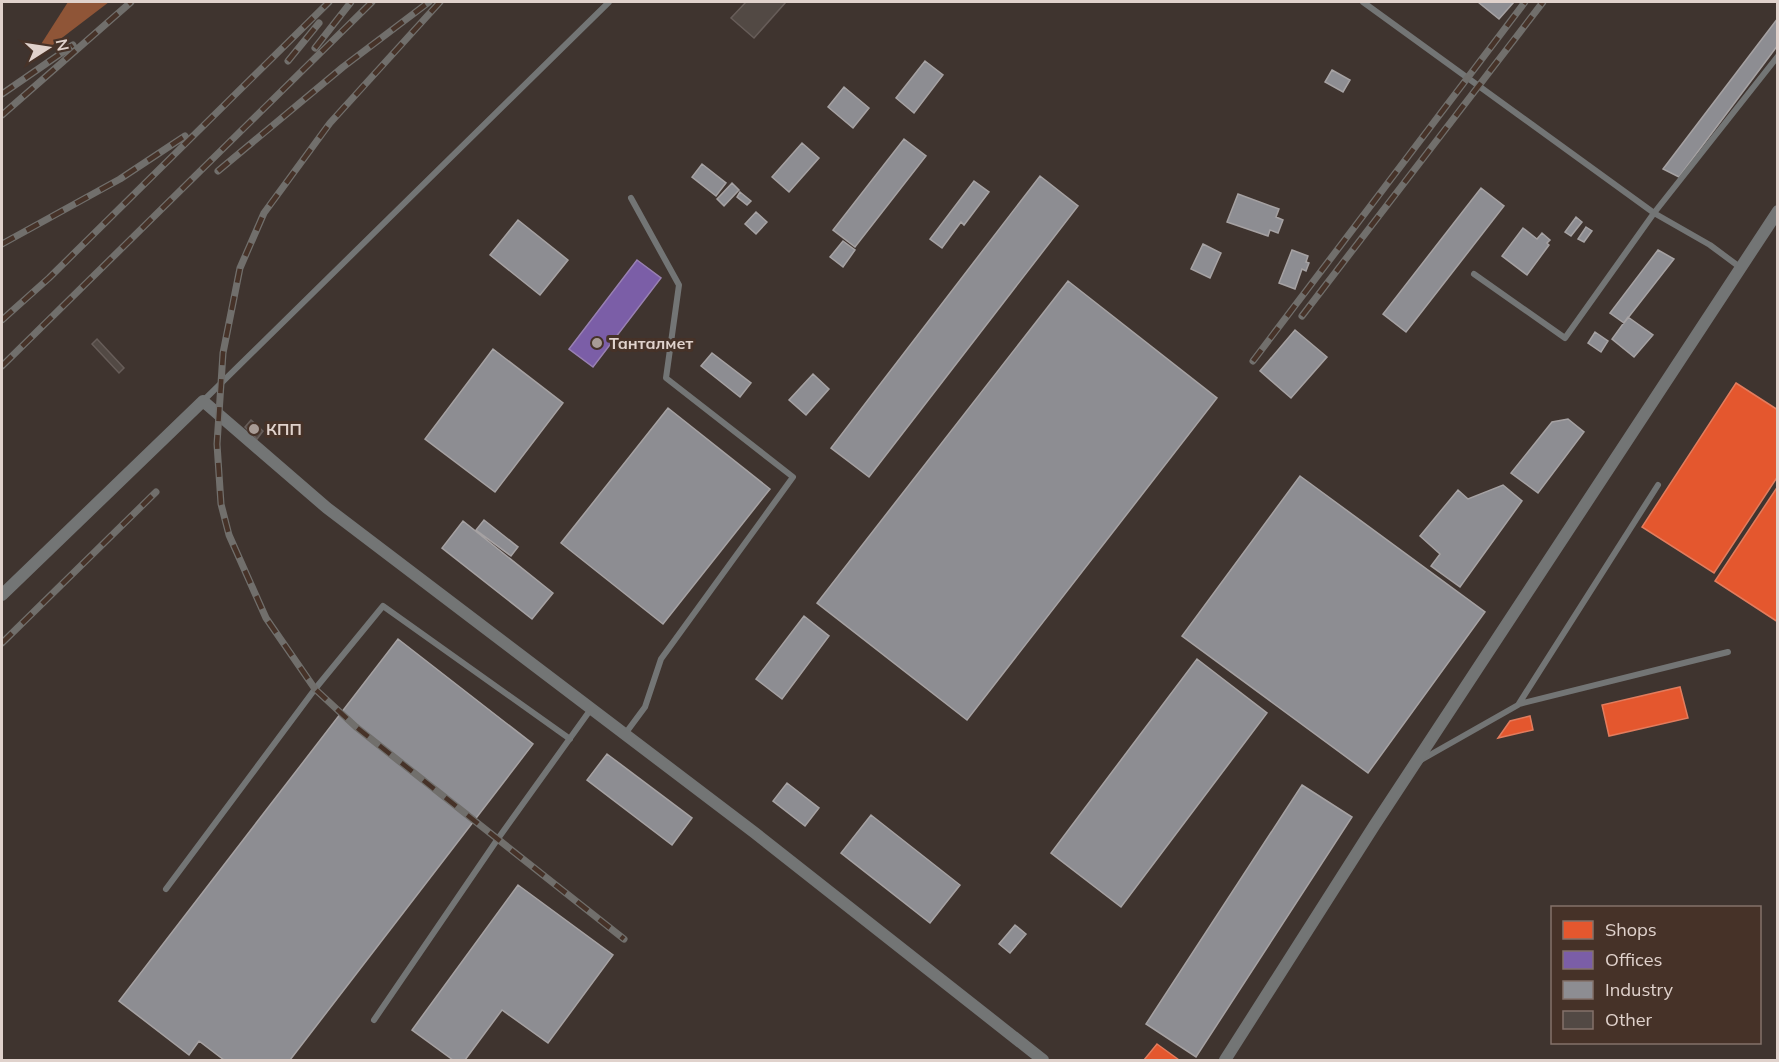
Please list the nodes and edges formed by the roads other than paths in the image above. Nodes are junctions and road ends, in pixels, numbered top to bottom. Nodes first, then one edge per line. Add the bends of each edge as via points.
1 (609, 2) edge
2 (1363, 2) edge
3 (1778, 56) edge
4 (631, 198) dead end
5 (1778, 211) edge
6 (1654, 213) junction
7 (1742, 268) junction
8 (1474, 274) dead end
9 (203, 401) junction
10 (1658, 484) dead end
11 (2, 595) edge
12 (1728, 652) dead end
13 (1518, 705) junction
14 (591, 709) junction
15 (625, 734) junction
16 (570, 739) junction
17 (1415, 763) junction
18 (166, 889) dead end
19 (374, 1020) dead end
20 (1043, 1060) edge
21 (1225, 1060) edge

1 - 9 lane
2 - 6 lane
3 - 6 lane
4 - 15 lane via 679,285 666,378 793,477 661,659 645,707
5 - 7 street
6 - 7 lane
6 - 8 lane via 1565,338
7 - 17 street
9 - 11 street
9 - 14 street via 327,508
10 - 13 lane
12 - 13 lane
13 - 17 lane
14 - 15 street
14 - 16 lane
15 - 20 street
16 - 18 lane via 383,606 315,689
16 - 19 lane
17 - 21 street

